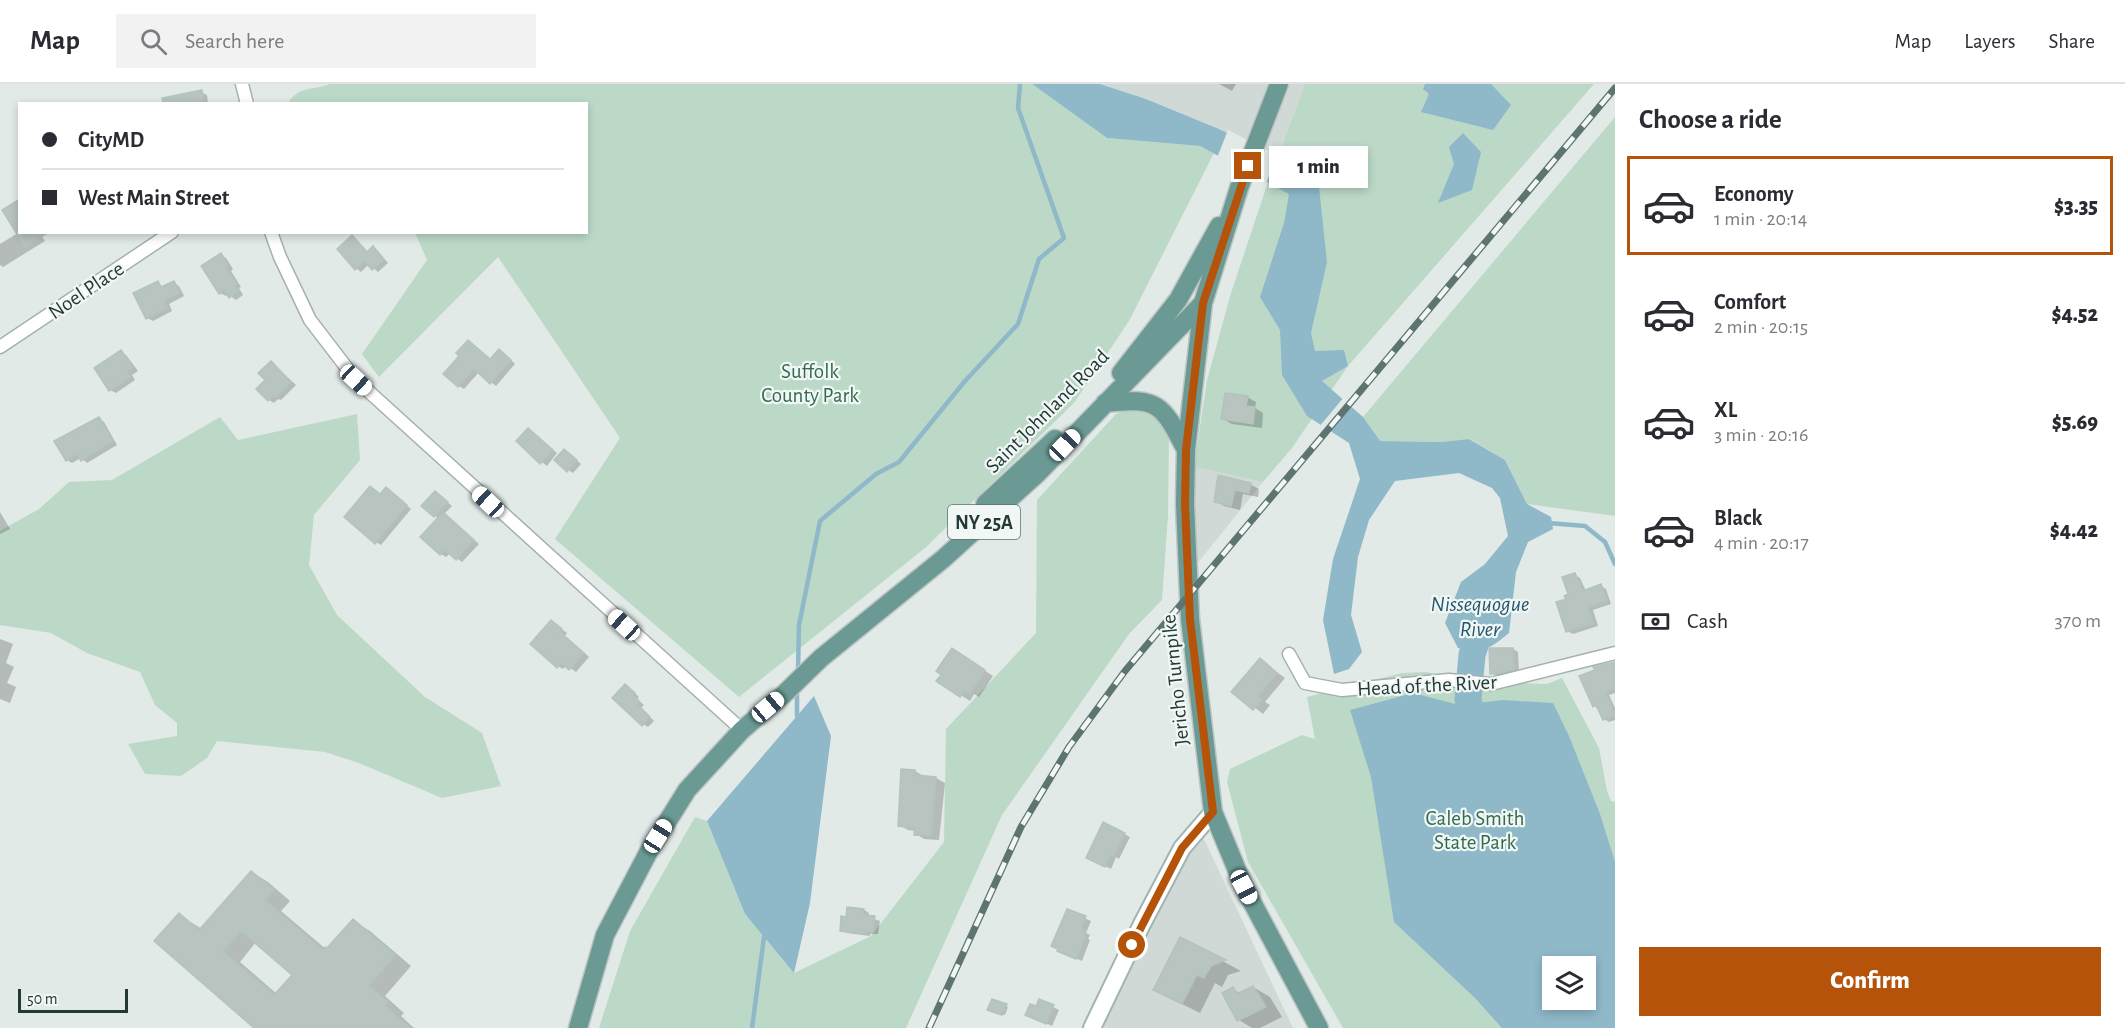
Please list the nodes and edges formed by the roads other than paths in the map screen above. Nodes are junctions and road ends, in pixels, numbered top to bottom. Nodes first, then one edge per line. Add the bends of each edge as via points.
1 (242, 84) edge
2 (1279, 84) edge
3 (246, 102) edge
4 (1239, 188) junction
5 (169, 234) edge
6 (272, 234) edge
7 (1203, 303) junction
8 (1170, 337) junction
9 (1145, 341) junction
10 (0, 347) edge
11 (1196, 365) junction
12 (1105, 403) junction
13 (1186, 450) junction
14 (876, 613) junction
15 (1615, 653) edge
16 (1289, 654) dead end
17 (742, 730) junction
18 (1213, 812) junction
19 (578, 1028) edge
20 (1092, 1028) edge
21 (1319, 1028) edge

1 - 3 street
2 - 4 main road
4 - 7 main road, Jericho Turnpike
4 - 9 main road, Saint Johnland Road / NY 25A via 1178,300
5 - 10 street, Noel Place
6 - 17 street via 310,320 356,380
7 - 8 main road, Saint Johnland Road / NY 25A
7 - 11 main road, Jericho Turnpike
8 - 9 main road
8 - 11 main road via 1188,349
8 - 12 main road, Saint Johnland Road / NY 25A
9 - 14 main road, Saint Johnland Road / NY 25A via 1101,394
11 - 13 main road, Jericho Turnpike
12 - 13 main road via 1139,401 1155,405 1173,424
12 - 14 main road, Saint Johnland Road / NY 25A via 1038,473
13 - 18 main road, Jericho Turnpike via 1190,619
14 - 17 main road, Saint Johnland Road / NY 25A
15 - 16 street, Head of the River via 1491,684 1449,680 1342,690 1305,683
17 - 19 main road, Saint Johnland Road / NY 25A via 687,790 649,851 605,935
18 - 20 main road via 1182,848
18 - 21 main road, Jericho Turnpike via 1244,887

